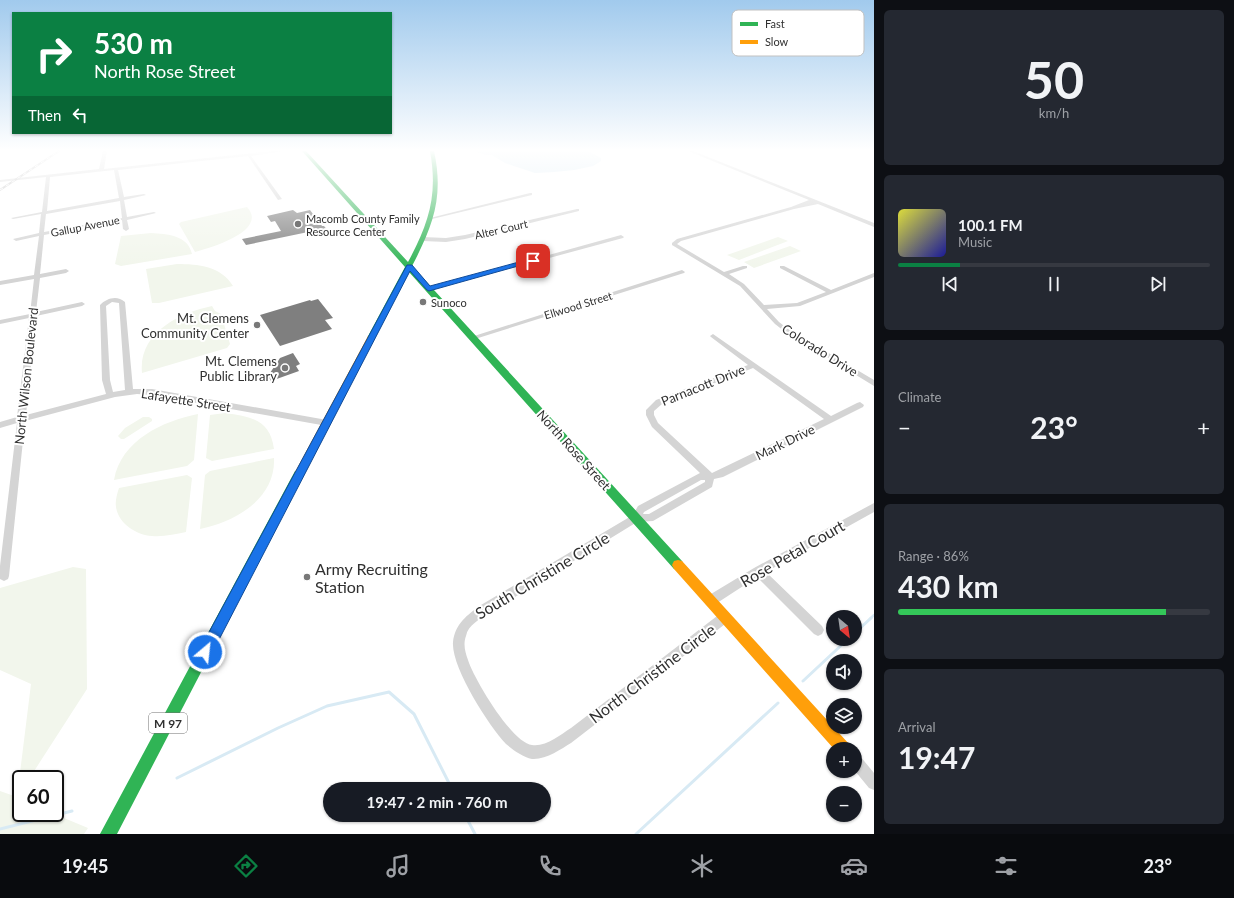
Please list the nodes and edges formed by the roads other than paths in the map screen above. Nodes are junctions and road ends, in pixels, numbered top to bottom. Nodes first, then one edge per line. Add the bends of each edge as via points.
1 (46, 190) edge
2 (120, 190) edge
3 (274, 190) edge
4 (340, 190) edge
5 (436, 190) edge
6 (785, 190) edge
7 (530, 194) dead end
8 (144, 195) dead end
9 (122, 198) junction
10 (280, 199) dead end
11 (815, 202) junction
12 (577, 210) dead end
13 (44, 213) junction
14 (154, 213) dead end
15 (13, 218) dead end
16 (125, 218) junction
17 (432, 218) junction
18 (874, 226) edge
19 (126, 229) dead end
20 (42, 234) junction
21 (621, 237) dead end
22 (16, 239) dead end
23 (423, 239) junction
24 (410, 267) junction
25 (745, 267) dead end
26 (782, 268) dead end
27 (66, 271) dead end
28 (682, 272) dead end
29 (724, 274) junction
30 (874, 275) edge
31 (37, 276) junction
32 (0, 283) edge
33 (429, 289) junction
34 (831, 292) junction
35 (82, 304) dead end
36 (762, 307) junction
37 (33, 315) junction
38 (0, 322) edge
39 (712, 336) dead end
40 (473, 338) junction
41 (754, 365) junction
42 (874, 383) edge
43 (129, 392) junction
44 (110, 395) junction
45 (860, 405) dead end
46 (21, 420) junction
47 (831, 420) junction
48 (327, 423) junction
49 (0, 425) edge
50 (710, 477) junction
51 (874, 507) edge
52 (636, 518) junction
53 (758, 571) junction
54 (4, 576) dead end
55 (710, 601) junction
56 (725, 617) junction
57 (818, 630) dead end
58 (578, 729) joint
59 (838, 742) edge
60 (862, 769) edge
61 (874, 783) edge
62 (108, 834) edge

1 - 13 street, North Wilson Boulevard
2 - 9 street
3 - 10 street
4 - 24 street, North Rose Street
5 - 17 street, M 97
6 - 11 street
7 - 17 street
8 - 9 street
9 - 13 street
9 - 16 street
11 - 18 street
11 - 29 street, Colorado Drive via 674,242 676,246
12 - 23 street, Alter Court via 465,237
13 - 15 street
13 - 20 street, North Wilson Boulevard
14 - 16 street, Gallup Avenue
16 - 19 street
16 - 20 street, Gallup Avenue
17 - 23 street, M 97
20 - 22 street, Gallup Avenue
20 - 31 street, North Wilson Boulevard
21 - 33 street
23 - 24 street, M 97
24 - 33 street, North Rose Street
24 - 48 street, M 97
25 - 29 street
26 - 34 street
27 - 31 street
28 - 40 street, Ellwood Street
29 - 36 street, Colorado Drive via 742,285
30 - 34 street
31 - 32 street
31 - 37 street, North Wilson Boulevard
33 - 40 street, North Rose Street
34 - 36 street via 798,305
35 - 37 street
36 - 42 street, Colorado Drive via 786,330
37 - 38 street
37 - 46 street, North Wilson Boulevard
39 - 41 street
40 - 52 street, North Rose Street
41 - 47 street
41 - 50 street, Parnacott Drive via 659,402 650,410 655,426
43 - 44 street, Lafayette Street
43 - 44 street via 122,302 114,300 103,305 106,380
43 - 48 street, Lafayette Street via 152,392
44 - 46 street, Lafayette Street
45 - 47 street, Mark Drive
46 - 49 street, Lafayette Street
46 - 54 street, North Wilson Boulevard
47 - 50 street, Mark Drive
48 - 62 street, M 97
50 - 52 street, Mark Drive via 709,484 650,518
51 - 53 street, Rose Petal Court
52 - 55 street, North Rose Street
52 - 58 street, South Christine Circle via 485,609 466,624 460,634 459,649 479,694 498,725 516,745 527,751 542,751
53 - 55 street, Rose Petal Court
53 - 57 street
55 - 56 street, North Rose Street
56 - 58 street, North Christine Circle
56 - 59 street, North Rose Street
60 - 61 street

